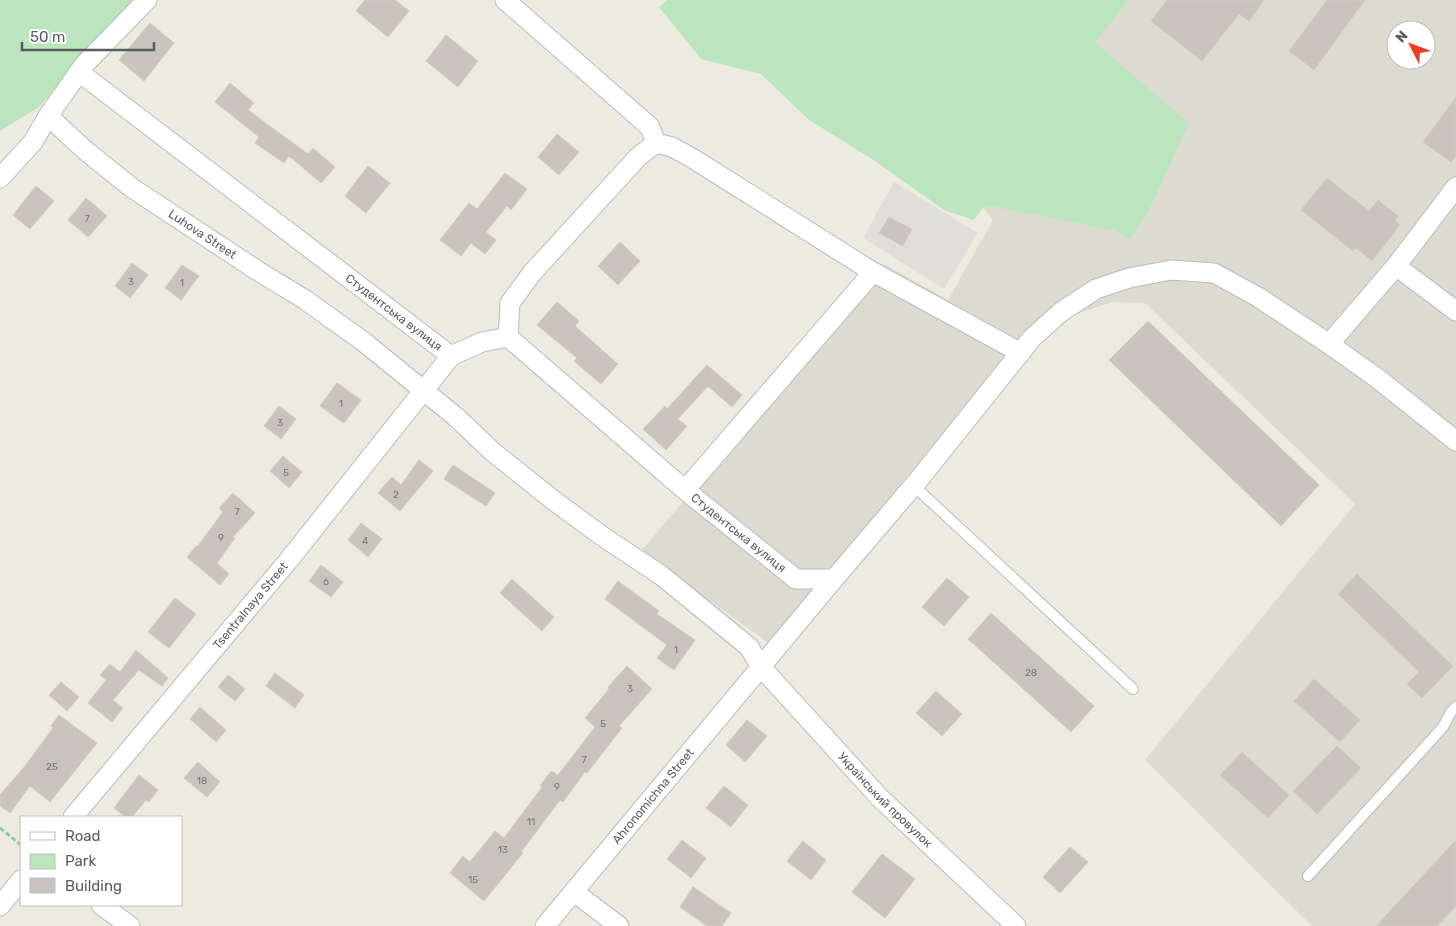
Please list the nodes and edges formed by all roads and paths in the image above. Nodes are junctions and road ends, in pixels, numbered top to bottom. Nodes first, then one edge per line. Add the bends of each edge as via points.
1 (147, 0) edge
2 (505, 0) edge
3 (79, 72) junction
4 (48, 116) junction
5 (656, 144) junction
6 (0, 178) edge
7 (1456, 187) edge
8 (1396, 266) junction
9 (873, 272) junction
10 (1456, 311) edge
11 (508, 337) junction
12 (1329, 344) junction
13 (1021, 353) junction
14 (451, 356) junction
15 (424, 391) junction
16 (1456, 441) edge
17 (914, 486) junction
18 (685, 490) junction
19 (834, 579) junction
20 (761, 667) junction
21 (1133, 689) dead end
22 (1456, 706) edge
23 (74, 816) edge
24 (0, 828) edge
25 (20, 844) edge
26 (1308, 876) dead end
27 (20, 881) edge
28 (574, 892) junction
29 (0, 906) edge
30 (102, 906) edge
31 (130, 926) edge
32 (545, 926) edge
33 (619, 926) edge
34 (1016, 926) edge

1 - 3 street
2 - 5 street via 650,127
3 - 4 street
3 - 14 street, Студентська вулиця
4 - 6 street via 33,142
4 - 15 street, Luhova Street via 132,188 304,299
5 - 9 street via 672,147 692,158
5 - 11 street via 638,157 532,272 510,303
7 - 8 street
8 - 10 street
8 - 12 street
9 - 13 street
9 - 18 street
11 - 14 street, Студентська вулиця via 482,342
11 - 18 street, Студентська вулиця
12 - 13 street, Ahronomichna Street via 1258,297 1214,274 1171,270 1129,278 1096,289 1061,312 1032,338
12 - 16 street, Ahronomichna Street
13 - 17 street, Ahronomichna Street
14 - 15 street, Tsentralnaya Street
15 - 20 street, Luhova Street via 546,494 662,576 749,647
15 - 23 street, Tsentralnaya Street via 288,562
17 - 19 street, Ahronomichna Street
17 - 21 lane
18 - 19 street, Студентська вулиця via 796,579
19 - 20 street, Ahronomichna Street
20 - 28 street, Ahronomichna Street
20 - 34 street, Український провулок via 880,798
22 - 26 lane via 1443,727
24 - 25 path
27 - 29 street
28 - 32 street, Ahronomichna Street
28 - 33 street
30 - 31 street

